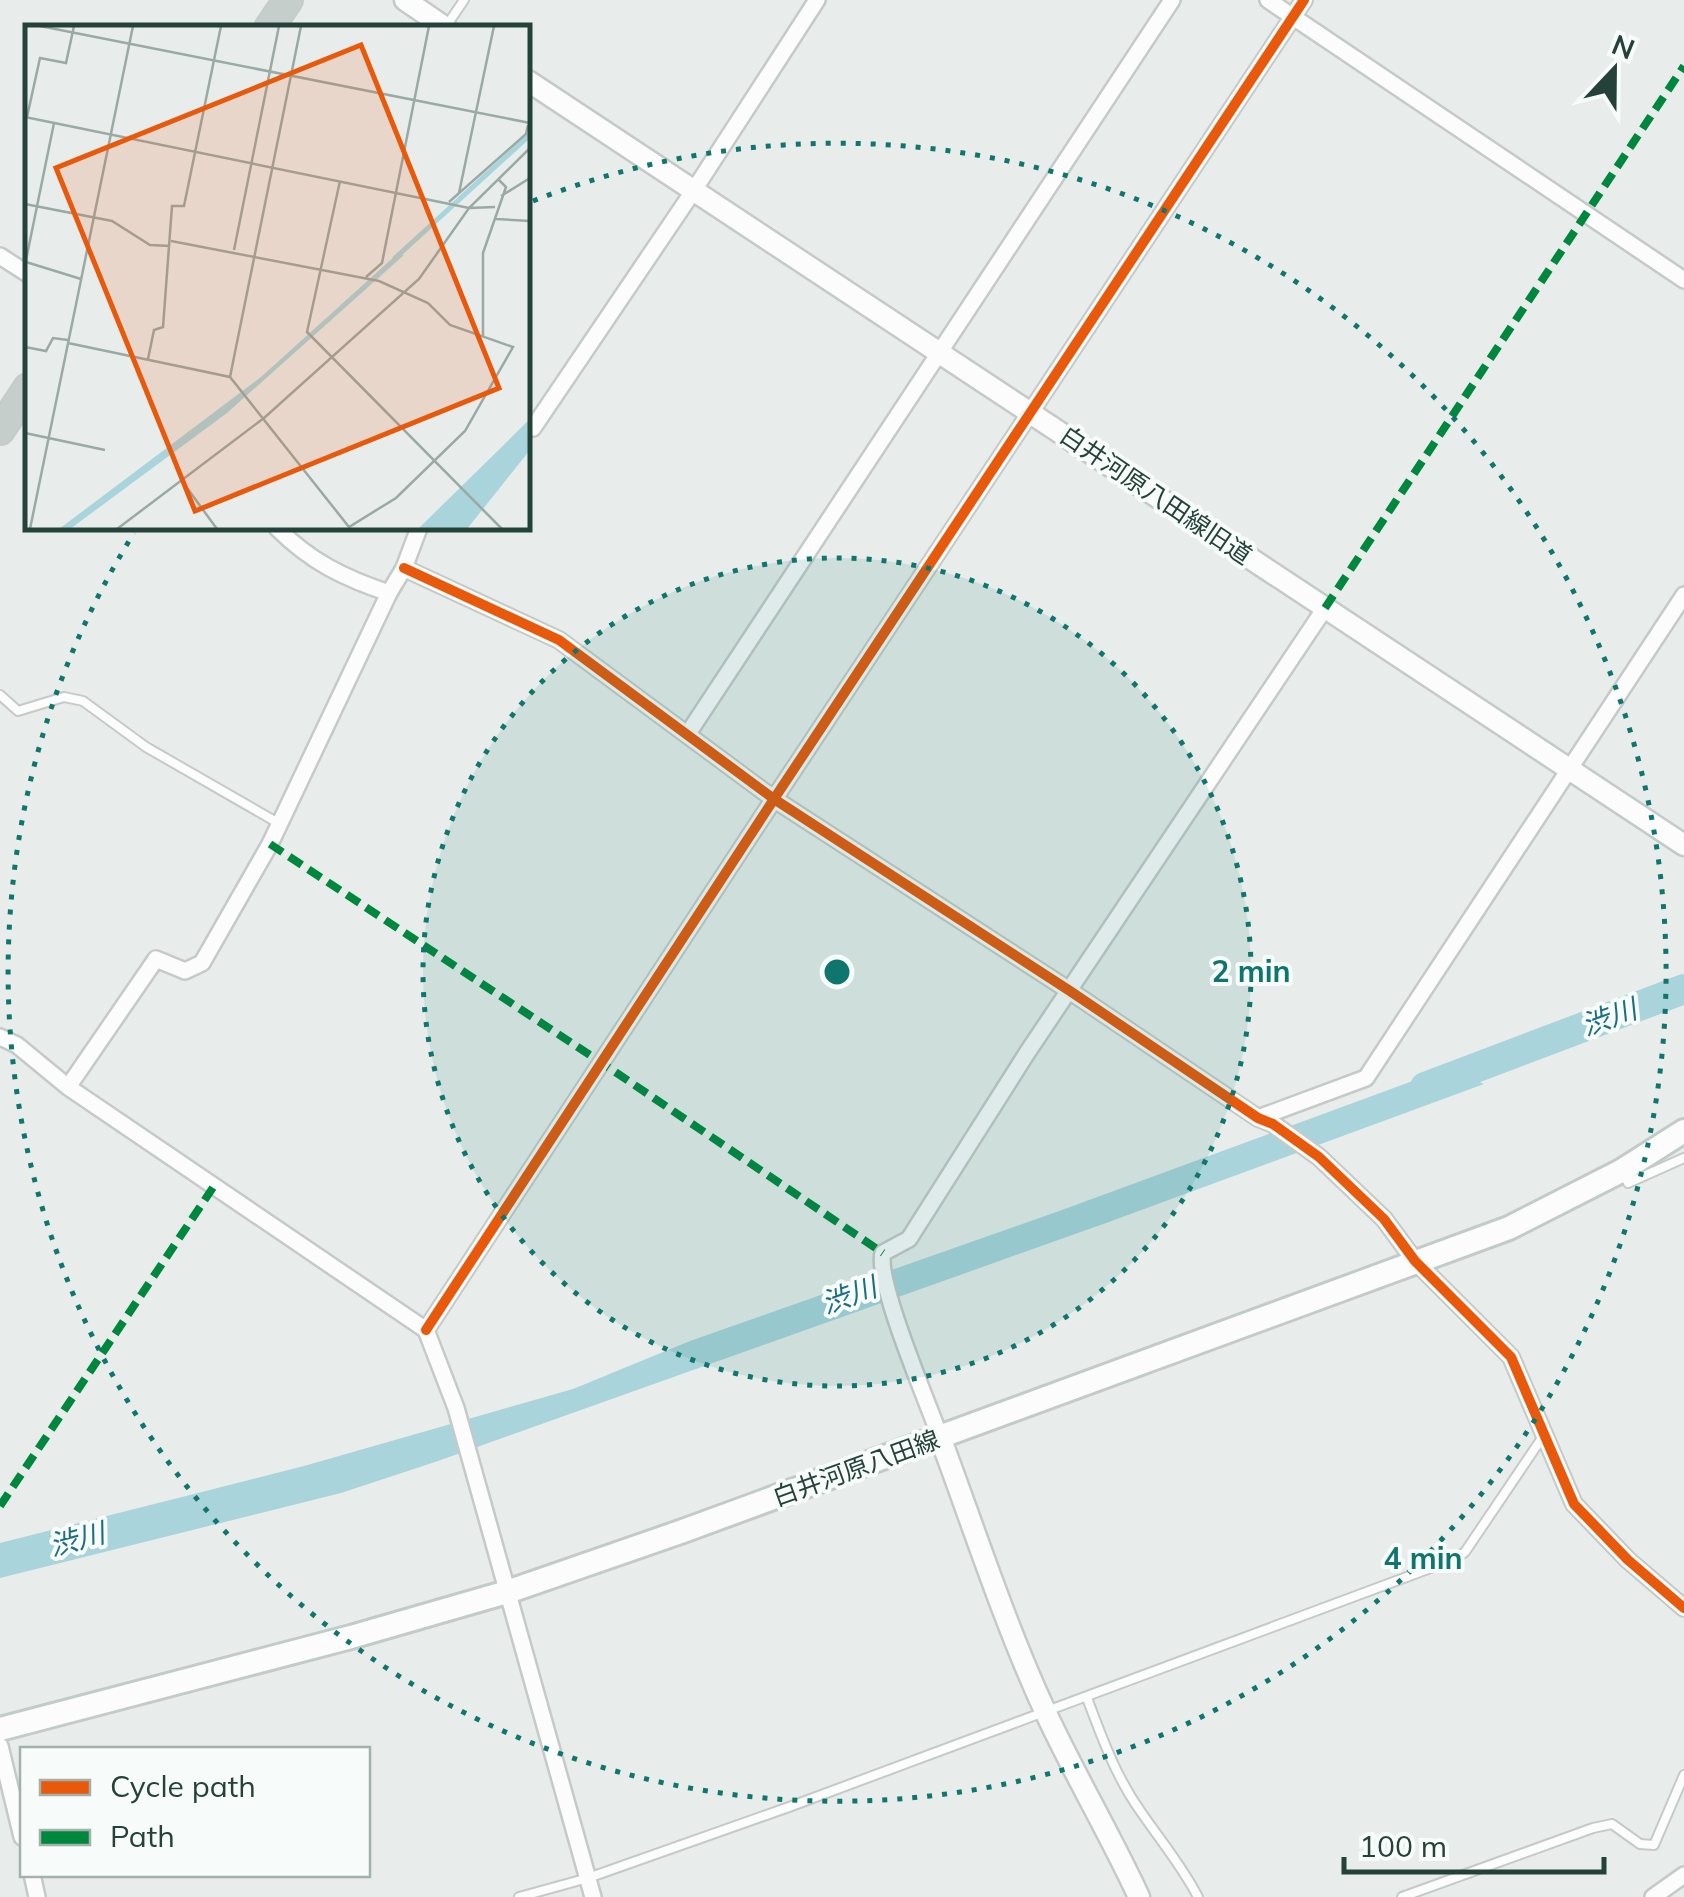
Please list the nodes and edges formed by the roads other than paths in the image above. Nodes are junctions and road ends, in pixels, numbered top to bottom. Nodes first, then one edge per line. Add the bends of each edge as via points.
1 (288, 0) edge
2 (405, 0) edge
3 (464, 0) edge
4 (817, 0) edge
5 (1172, 0) edge
6 (1268, 0) edge
7 (1304, 0) edge
8 (1293, 17) junction
9 (271, 25) edge
10 (443, 25) edge
11 (447, 25) edge
12 (530, 82) edge
13 (694, 190) junction
14 (0, 256) edge
15 (25, 272) edge
16 (1684, 280) edge
17 (938, 351) junction
18 (25, 392) edge
19 (1032, 413) junction
20 (530, 427) edge
21 (0, 430) edge
22 (280, 530) edge
23 (418, 530) edge
24 (404, 568) junction
25 (389, 593) junction
26 (1684, 595) edge
27 (1325, 608) junction
28 (0, 694) edge
29 (686, 734) junction
30 (1570, 768) junction
31 (774, 799) junction
32 (280, 824) junction
33 (1684, 845) edge
34 (1070, 992) junction
35 (0, 1037) edge
36 (68, 1086) junction
37 (1265, 1121) junction
38 (1684, 1131) edge
39 (1684, 1158) edge
40 (1622, 1171) junction
41 (1415, 1261) junction
42 (426, 1330) junction
43 (1544, 1434) junction
44 (940, 1436) junction
45 (507, 1592) junction
46 (1684, 1608) edge
47 (1087, 1698) junction
48 (1046, 1713) junction
49 (0, 1730) edge
50 (0, 1746) edge
51 (1684, 1776) edge
52 (20, 1829) edge
53 (1684, 1875) edge
54 (588, 1878) junction
55 (518, 1897) edge
56 (593, 1897) edge
57 (1139, 1897) edge
58 (1198, 1897) edge
59 (1402, 1897) edge
60 (1653, 1897) edge

1 - 9 highway
2 - 10 street
3 - 11 lane
4 - 13 street
5 - 17 street
6 - 8 street
7 - 8 street
8 - 16 street
8 - 19 street
12 - 13 street, 白井河原八田線旧道
13 - 17 street, 白井河原八田線旧道
13 - 20 street
14 - 15 street
17 - 19 street, 白井河原八田線旧道
17 - 29 street
18 - 21 highway
19 - 27 street, 白井河原八田線旧道
19 - 31 street
22 - 25 street via 312,560
23 - 24 street
24 - 25 street
24 - 29 street via 559,640
25 - 32 street
26 - 30 street
27 - 30 street, 白井河原八田線旧道
27 - 34 street
28 - 32 lane via 18,711 64,697 83,701
29 - 31 street
30 - 33 street, 白井河原八田線旧道
30 - 37 street via 1366,1078
31 - 34 street
31 - 42 street
32 - 36 street via 202,963 185,971 156,959
34 - 37 street
34 - 44 street via 908,1238 883,1253 880,1263
35 - 36 street
36 - 42 street
37 - 41 street via 1318,1157 1384,1218
38 - 40 main road, 白井河原八田線
39 - 40 lane via 1628,1183
40 - 41 main road, 白井河原八田線 via 1509,1228
41 - 43 street via 1511,1357
41 - 44 main road, 白井河原八田線
42 - 45 street via 456,1408
43 - 46 street via 1574,1504
43 - 47 lane via 1455,1559
44 - 45 main road, 白井河原八田線
44 - 48 street
45 - 49 main road, 白井河原八田線
45 - 54 street
47 - 48 lane
47 - 58 lane via 1111,1762
48 - 54 lane
48 - 57 street
50 - 52 street
51 - 59 lane via 1654,1846 1612,1824
53 - 60 street
54 - 55 lane
54 - 56 street

